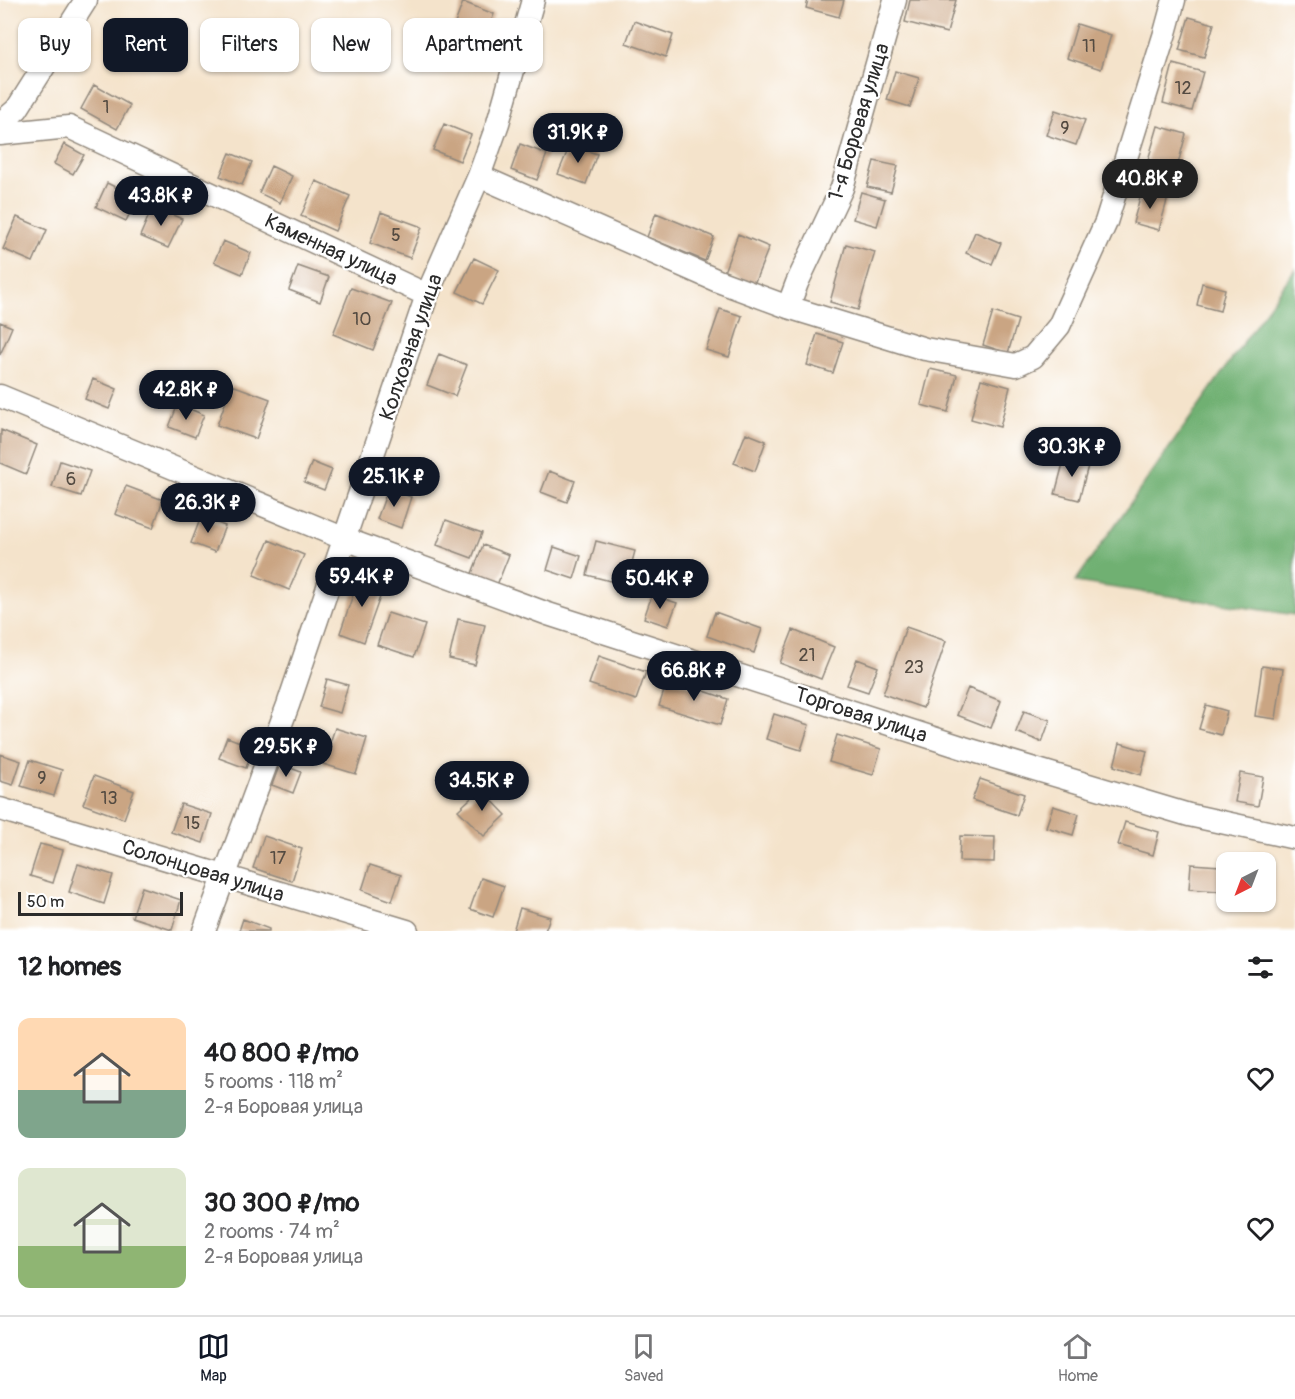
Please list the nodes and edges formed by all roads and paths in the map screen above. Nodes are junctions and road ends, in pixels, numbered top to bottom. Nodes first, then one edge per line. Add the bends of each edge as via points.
1 (86, 0) edge
2 (533, 0) edge
3 (895, 0) edge
4 (1174, 0) edge
5 (0, 124) edge
6 (0, 134) edge
7 (479, 176) junction
8 (427, 295) junction
9 (789, 307) junction
10 (0, 396) edge
11 (345, 539) junction
12 (0, 809) edge
13 (1295, 838) edge
14 (223, 877) junction
15 (204, 931) edge
16 (407, 931) edge

1 - 5 street via 17,109
2 - 7 street, Колхозная улица
3 - 9 street, 1-я Боровая улица via 842,188
4 - 9 street via 1106,222 1059,326 1033,357 1016,365 925,349
6 - 8 street, Каменная улица via 69,127
7 - 8 street, Колхозная улица
7 - 9 street via 718,281
8 - 11 street, Колхозная улица
10 - 11 street, Торговая улица
11 - 13 street, Торговая улица via 548,614 964,748 1189,815
11 - 14 street, Колхозная улица
12 - 14 street, Солонцовая улица
14 - 15 street, Колхозная улица
14 - 16 street, Солонцовая улица

